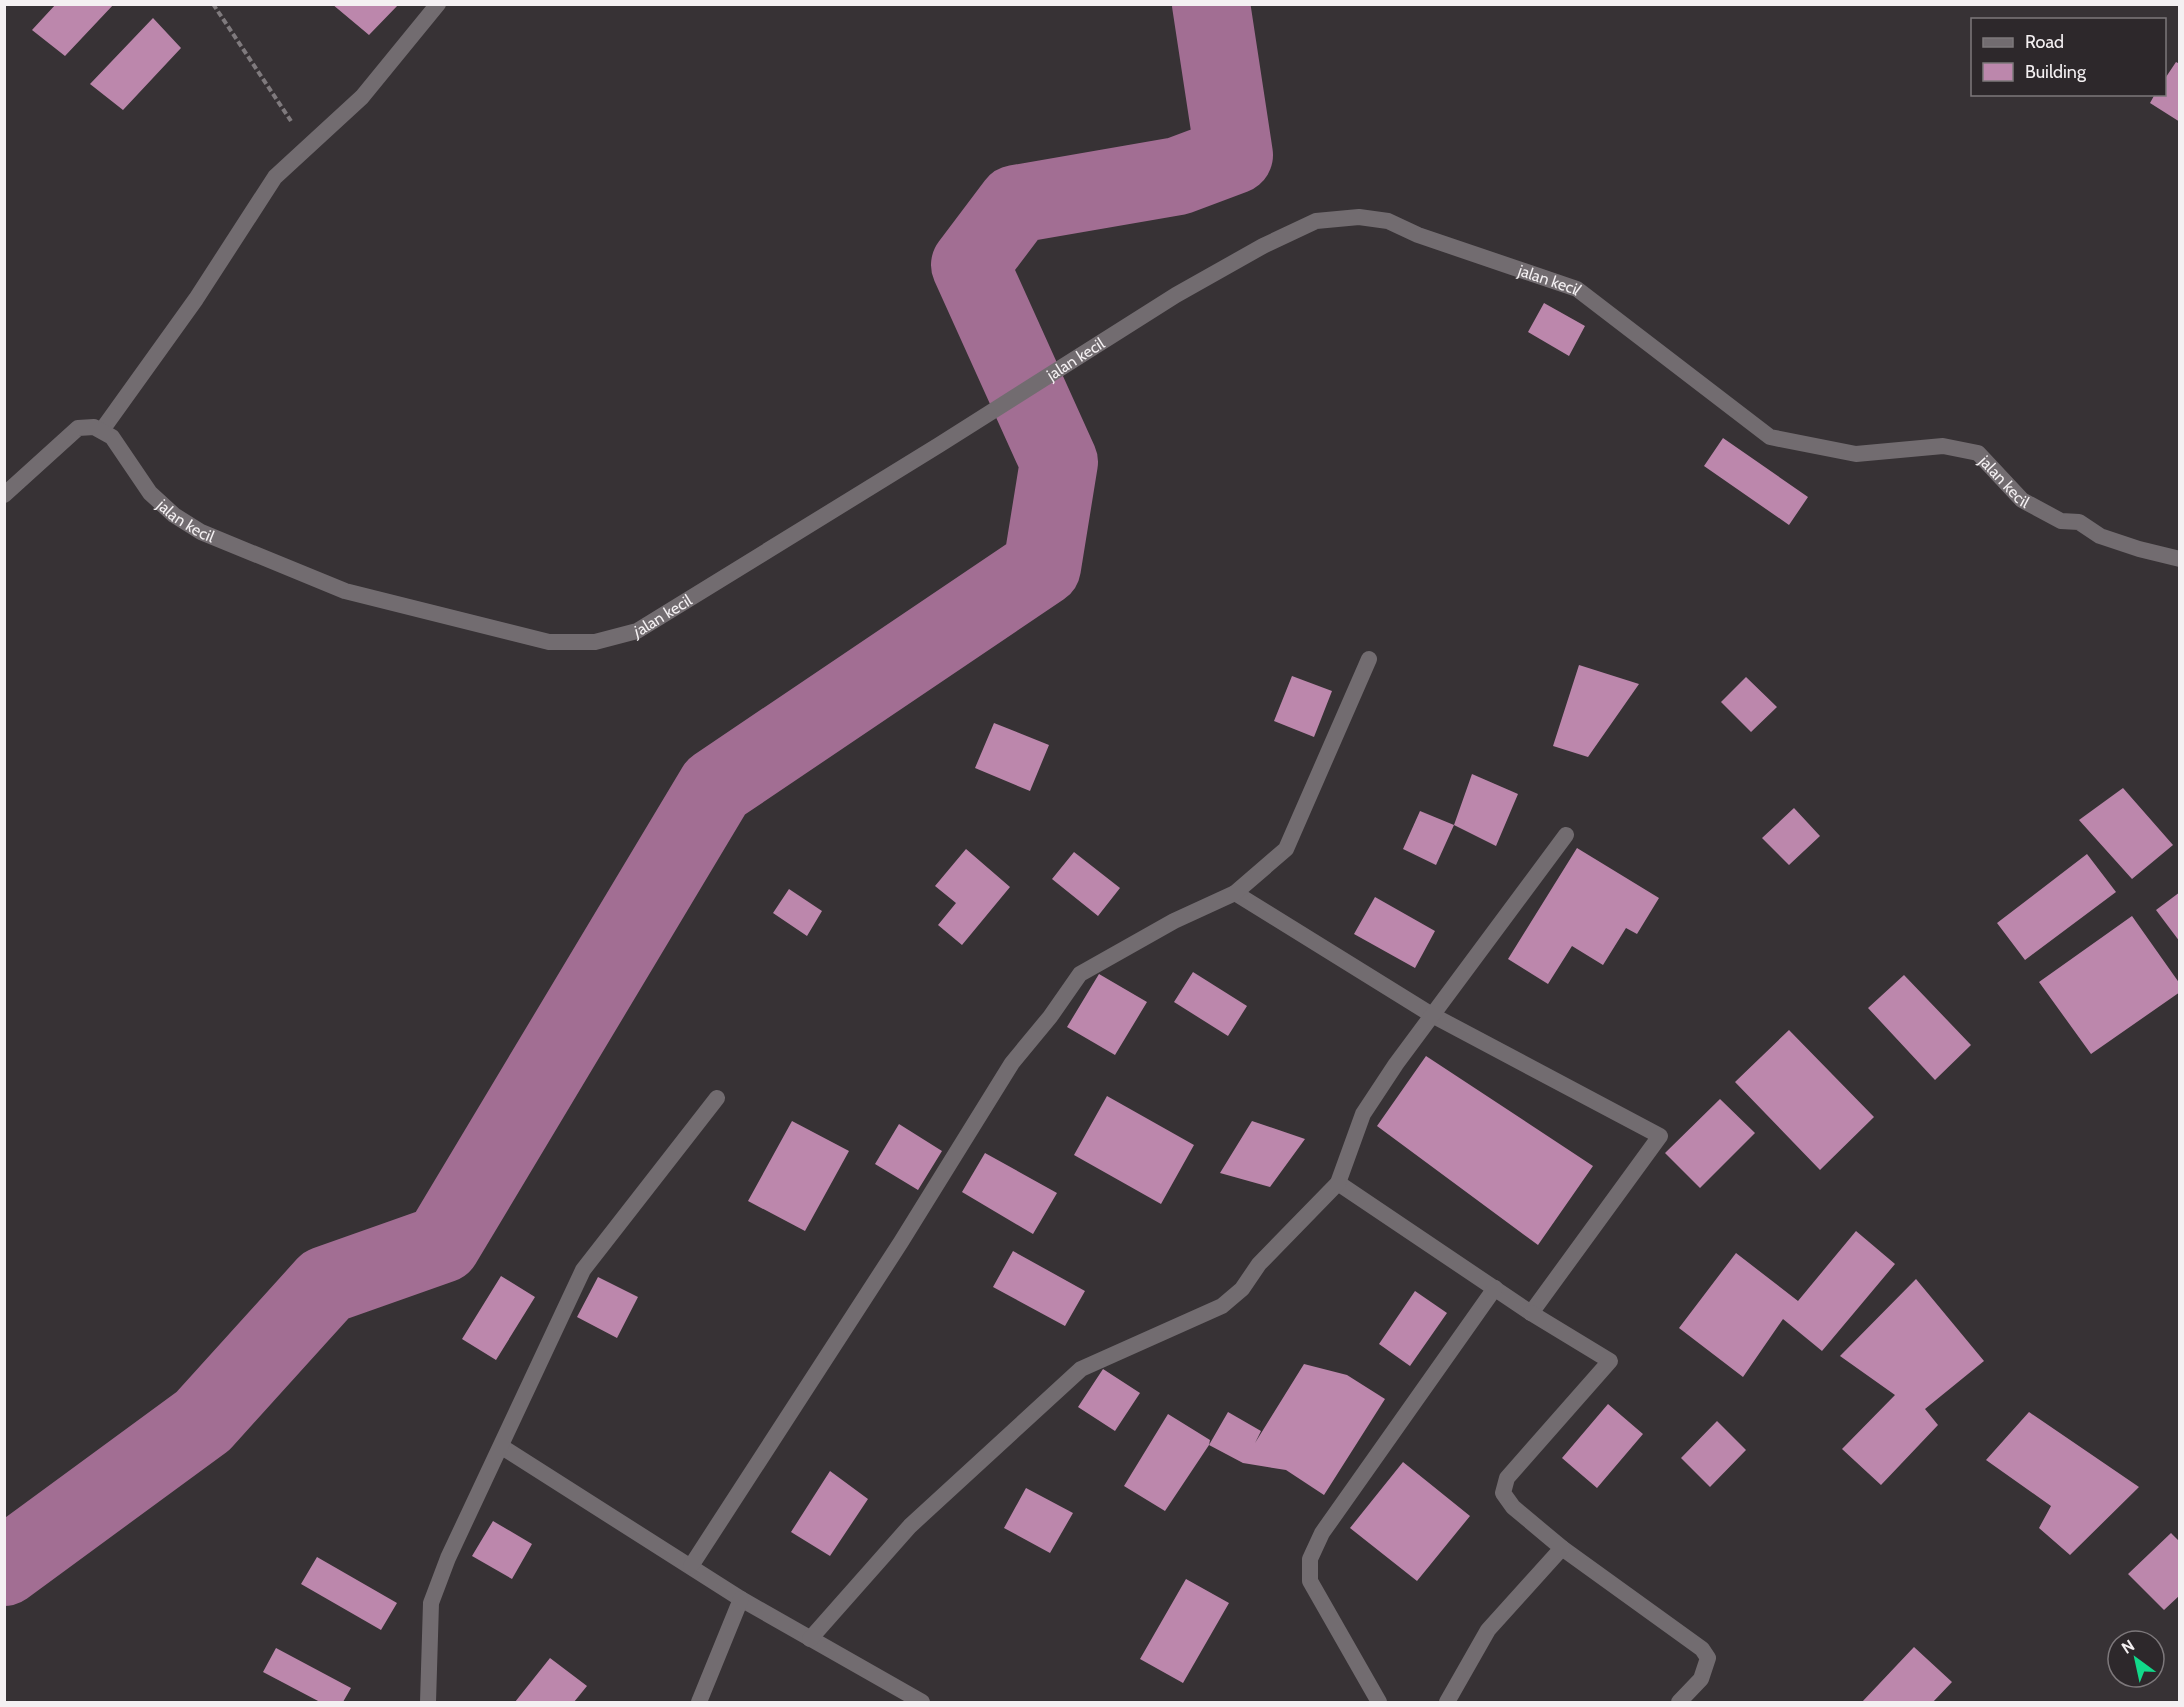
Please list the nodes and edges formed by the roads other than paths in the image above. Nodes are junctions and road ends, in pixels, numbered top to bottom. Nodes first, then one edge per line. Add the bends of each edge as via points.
1 (438, 4) edge
2 (102, 430) junction
3 (4, 495) edge
4 (2180, 558) edge
5 (1369, 659) dead end
6 (1566, 835) dead end
7 (1235, 893) junction
8 (1432, 1015) junction
9 (717, 1098) dead end
10 (1338, 1183) junction
11 (1495, 1288) junction
12 (1531, 1313) junction
13 (502, 1447) junction
14 (1562, 1548) junction
15 (691, 1566) junction
16 (741, 1599) junction
17 (810, 1639) junction
18 (428, 1702) edge
19 (699, 1702) edge
20 (922, 1702) edge
21 (1379, 1702) edge
22 (1447, 1702) edge
23 (1680, 1702) edge

1 - 2 street via 362,97 275,177 196,299
2 - 3 street via 78,428
2 - 4 street, jalan kecil via 150,493 201,532 345,591 549,642 595,642 637,630 1176,295 1263,246 1316,221 1359,217 1388,221 1577,288 1770,436 1856,454 1943,446 1978,453 2022,500 2061,521 2079,522 2100,536
5 - 7 street via 1286,849
6 - 8 street
7 - 8 street
7 - 15 street via 1174,921 1080,974 1012,1063
8 - 10 street via 1363,1114
8 - 12 street via 1660,1136
9 - 13 street via 583,1270
10 - 11 street
10 - 17 street via 1222,1306 1081,1369 910,1526
11 - 12 street
11 - 21 street via 1322,1533 1310,1559 1310,1581
12 - 14 street via 1610,1361 1507,1478 1503,1492 1513,1507
13 - 15 street
13 - 18 street via 448,1558 431,1603
14 - 22 street via 1488,1630
14 - 23 street via 1702,1649 1708,1658 1701,1679
15 - 16 street
16 - 17 street
16 - 19 street
17 - 20 street

